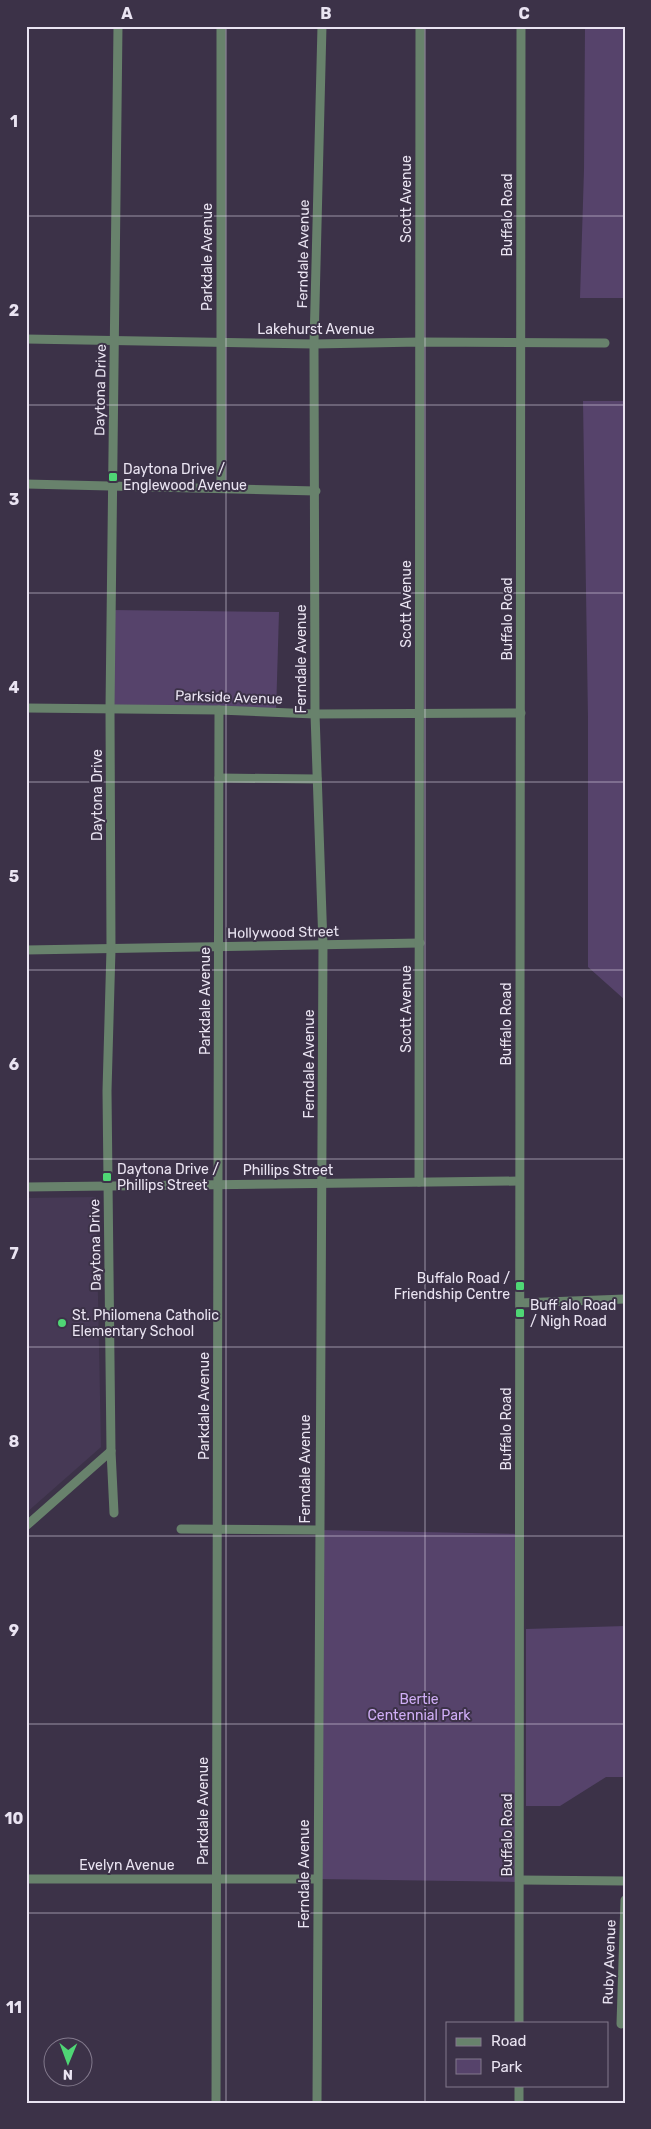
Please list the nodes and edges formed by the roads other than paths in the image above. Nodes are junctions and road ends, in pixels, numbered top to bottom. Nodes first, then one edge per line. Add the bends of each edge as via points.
1 (118, 26) edge
2 (221, 26) edge
3 (322, 26) edge
4 (420, 26) edge
5 (521, 26) edge
6 (26, 339) edge
7 (114, 340) junction
8 (221, 342) junction
9 (420, 342) junction
10 (521, 343) junction
11 (605, 343) dead end
12 (314, 344) junction
13 (26, 484) edge
14 (113, 485) junction
15 (221, 487) junction
16 (316, 491) junction
17 (26, 708) edge
18 (110, 709) junction
19 (219, 710) junction
20 (419, 712) junction
21 (520, 713) junction
22 (315, 714) junction
23 (219, 778) junction
24 (317, 779) junction
25 (420, 943) junction
26 (323, 945) junction
27 (219, 946) junction
28 (110, 949) junction
29 (26, 950) edge
30 (519, 1180) junction
31 (419, 1182) junction
32 (219, 1184) junction
33 (321, 1184) junction
34 (107, 1186) junction
35 (26, 1187) edge
36 (625, 1299) edge
37 (520, 1303) junction
38 (111, 1451) junction
39 (114, 1513) dead end
40 (26, 1526) edge
41 (181, 1529) dead end
42 (318, 1530) junction
43 (217, 1531) junction
44 (26, 1879) edge
45 (317, 1879) junction
46 (216, 1880) junction
47 (521, 1880) junction
48 (625, 1881) edge
49 (625, 1900) edge
50 (519, 2022) edge
51 (621, 2024) dead end
52 (519, 2086) edge
53 (216, 2103) edge
54 (317, 2103) edge
55 (519, 2103) edge

1 - 7 street, Daytona Drive
2 - 8 street, Parkdale Avenue
3 - 12 street, Ferndale Avenue
4 - 9 street, Scott Avenue
5 - 10 street, Buffalo Road
6 - 7 street, Lakehurst Avenue
7 - 8 street, Lakehurst Avenue
7 - 14 street, Daytona Drive
8 - 12 street, Lakehurst Avenue
8 - 15 street, Parkdale Avenue
9 - 10 street, Lakehurst Avenue
9 - 12 street, Lakehurst Avenue
9 - 20 street, Scott Avenue
10 - 11 street, Lakehurst Avenue
10 - 21 street, Buffalo Road
12 - 16 street, Ferndale Avenue
13 - 14 street
14 - 15 street
14 - 18 street, Daytona Drive
15 - 16 street
16 - 22 street, Ferndale Avenue
17 - 18 street, Parkside Avenue
18 - 19 street, Parkside Avenue
18 - 28 street, Daytona Drive
19 - 22 street, Parkside Avenue
19 - 23 street, Parkdale Avenue
20 - 21 street, Parkside Avenue
20 - 22 street, Parkside Avenue
20 - 25 street, Scott Avenue
21 - 30 street, Buffalo Road
22 - 24 street, Ferndale Avenue
23 - 24 street
23 - 27 street, Parkdale Avenue
24 - 26 street, Ferndale Avenue
25 - 26 street, Hollywood Street
25 - 31 street, Scott Avenue
26 - 27 street, Hollywood Street
26 - 33 street, Ferndale Avenue
27 - 28 street, Hollywood Street
27 - 32 street, Parkdale Avenue
28 - 29 street, Hollywood Street
28 - 34 street, Daytona Drive
30 - 31 street, Phillips Street
30 - 37 street, Buffalo Road
31 - 33 street, Phillips Street
32 - 33 street, Phillips Street
32 - 34 street, Phillips Street
32 - 43 street, Parkdale Avenue
33 - 42 street, Ferndale Avenue
34 - 35 street, Phillips Street
34 - 38 street, Daytona Drive
36 - 37 street
37 - 47 street, Buffalo Road
38 - 39 street, Daytona Drive
38 - 40 street
41 - 43 street
42 - 43 street
42 - 45 street, Ferndale Avenue
43 - 46 street, Parkdale Avenue
44 - 46 street, Evelyn Avenue
45 - 46 street, Evelyn Avenue
45 - 54 street, Ferndale Avenue
46 - 53 street, Parkdale Avenue
47 - 48 street
47 - 50 street, Buffalo Road
49 - 51 street, Ruby Avenue
52 - 55 street

